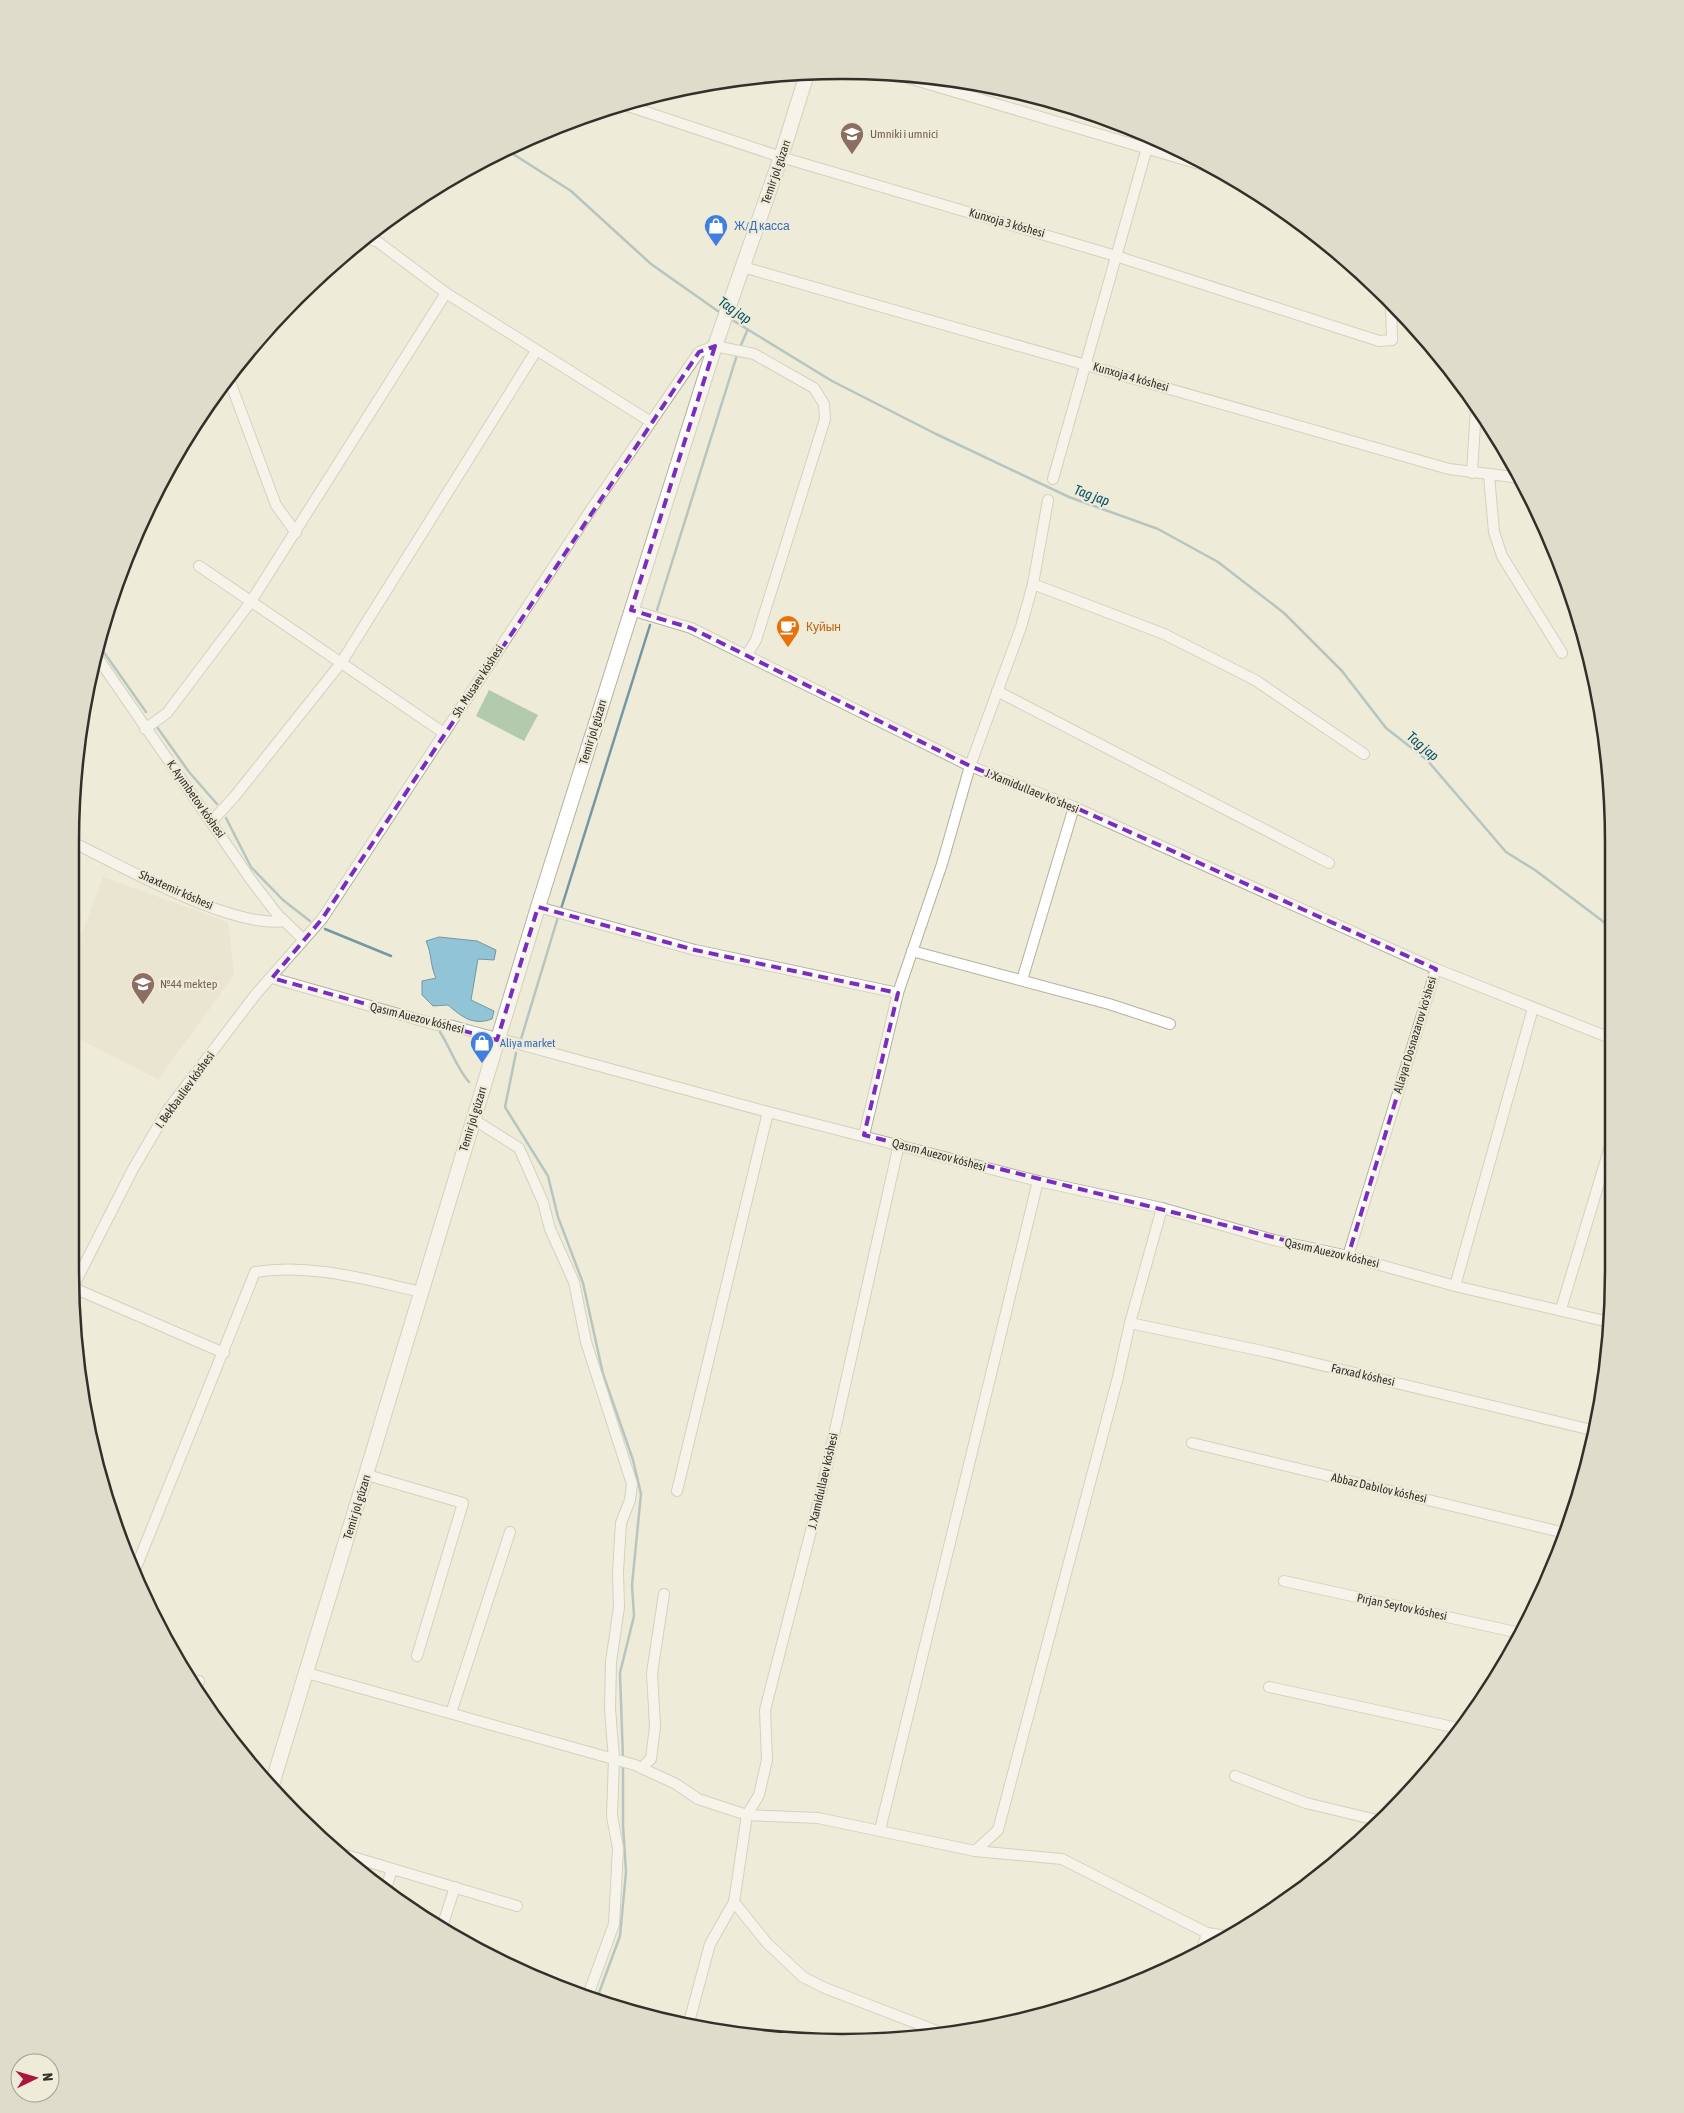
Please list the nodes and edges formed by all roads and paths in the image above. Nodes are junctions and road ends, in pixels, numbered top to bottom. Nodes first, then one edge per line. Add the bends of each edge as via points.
1 (805, 80) edge
2 (926, 83) edge
3 (634, 108) edge
4 (1148, 143) edge
5 (1146, 149) junction
6 (781, 157) junction
7 (1186, 160) edge
8 (372, 240) edge
9 (1116, 256) junction
10 (743, 267) junction
11 (446, 293) junction
12 (1391, 312) edge
13 (717, 342) junction
14 (536, 351) junction
15 (1085, 364) junction
16 (231, 384) edge
17 (1475, 416) edge
18 (651, 422) junction
19 (1472, 474) junction
20 (1489, 475) junction
21 (1512, 477) edge
22 (1053, 479) dead end
23 (1048, 500) dead end
24 (296, 533) junction
25 (199, 566) dead end
26 (1033, 584) junction
27 (250, 603) junction
28 (631, 610) junction
29 (1562, 653) dead end
30 (747, 655) junction
31 (101, 662) edge
32 (342, 663) junction
33 (997, 691) junction
34 (145, 729) junction
35 (444, 733) junction
36 (1364, 754) dead end
37 (970, 766) junction
38 (1074, 807) junction
39 (212, 821) junction
40 (79, 845) edge
41 (1329, 863) dead end
42 (538, 907) junction
43 (284, 921) junction
44 (303, 939) junction
45 (912, 951) junction
46 (1436, 969) junction
47 (272, 978) junction
48 (1022, 980) junction
49 (898, 993) junction
50 (1533, 1008) junction
51 (1170, 1024) dead end
52 (1605, 1036) edge
53 (497, 1040) junction
54 (768, 1112) junction
55 (473, 1119) junction
56 (864, 1135) junction
57 (899, 1144) junction
58 (1605, 1163) edge
59 (1038, 1180) junction
60 (1162, 1208) junction
61 (1348, 1256) junction
62 (79, 1275) edge
63 (1455, 1286) junction
64 (79, 1290) edge
65 (422, 1292) junction
66 (1561, 1309) junction
67 (1604, 1321) edge
68 (1130, 1323) junction
69 (224, 1353) junction
70 (1589, 1429) edge
71 (1192, 1443) dead end
72 (367, 1474) junction
73 (678, 1491) dead end
74 (1559, 1530) edge
75 (510, 1532) dead end
76 (137, 1564) edge
77 (1284, 1581) dead end
78 (664, 1594) dead end
79 (1515, 1631) edge
80 (417, 1656) dead end
81 (307, 1673) junction
82 (1269, 1686) dead end
83 (451, 1713) junction
84 (1454, 1727) edge
85 (614, 1760) junction
86 (638, 1766) junction
87 (1235, 1776) dead end
88 (274, 1780) edge
89 (747, 1815) junction
90 (1373, 1819) edge
91 (880, 1830) junction
92 (975, 1851) junction
93 (354, 1857) edge
94 (392, 1869) junction
95 (387, 1884) edge
96 (455, 1888) junction
97 (734, 1902) junction
98 (517, 1906) dead end
99 (444, 1922) edge
100 (1207, 1934) junction
101 (1218, 1935) edge
102 (1205, 1942) edge
103 (590, 1991) edge
104 (690, 2019) edge
105 (930, 2029) edge

1 - 6 street, Temir jol gúzarı
2 - 5 street
3 - 6 street, Kunxoja 3 kóshesi
4 - 5 street
5 - 7 street
5 - 9 street
6 - 9 street, Kunxoja 3 kóshesi
6 - 10 street, Temir jol gúzarı
8 - 11 street
9 - 12 street, Kunxoja 3 kóshesi via 1379,340 1392,340
9 - 15 street
10 - 13 street, Temir jol gúzarı
10 - 15 street, Kunxoja 4 kóshesi
11 - 14 street
11 - 24 street
13 - 18 street, Sh. Musaev kóshesi via 699,352
13 - 28 street, Temir jol gúzarı
13 - 30 street via 754,354 814,388 824,404 825,419 756,640
14 - 18 street
14 - 32 street
15 - 19 street, Kunxoja 4 kóshesi
15 - 22 street
16 - 24 street via 276,504
17 - 19 street
18 - 35 street, Sh. Musaev kóshesi
19 - 20 street, Kunxoja 4 kóshesi
20 - 21 street, Kunxoja 4 kóshesi
20 - 29 street via 1494,532 1502,556
23 - 26 street
24 - 27 street
25 - 27 street
26 - 33 street
26 - 36 street via 1164,634 1255,680
27 - 32 street
27 - 34 street via 167,713
28 - 30 street, J. Xamidullaev ko'shesi via 692,628
28 - 42 street, Temir jol gúzarı
30 - 37 street, J. Xamidullaev ko'shesi
31 - 34 street, K. Ayımbetov kóshesi
32 - 35 street
32 - 39 street
33 - 37 street
33 - 41 street
34 - 39 street, K. Ayımbetov kóshesi
35 - 44 street, Sh. Musaev kóshesi via 322,919
37 - 38 street, J. Xamidullaev ko'shesi
37 - 45 street via 942,864
38 - 46 street, J. Xamidullaev ko'shesi
38 - 48 street
39 - 43 street, K. Ayımbetov kóshesi via 251,880
40 - 43 street, Shaxtemir kóshesi via 204,905 270,923
42 - 49 street via 695,950
42 - 53 street, Temir jol gúzarı
43 - 44 street, K. Ayımbetov kóshesi
44 - 47 street, I. Bekbauliev kóshesi
45 - 48 street
45 - 49 street
46 - 50 street, Allayar Dosnazarov ko'shesi
46 - 61 street, Allayar Dosnazarov ko'shesi
47 - 53 street, Qasım Auezov kóshesi
47 - 62 street, I. Bekbauliev kóshesi via 256,994 167,1111 133,1169
48 - 51 street
49 - 56 street
50 - 52 street, Allayar Dosnazarov ko'shesi
50 - 63 street
53 - 54 street, Qasım Auezov kóshesi
53 - 55 street, Temir jol gúzarı
54 - 56 street, Qasım Auezov kóshesi
54 - 73 street
55 - 65 street, Temir jol gúzarı
55 - 85 street via 519,1148 543,1202 550,1229 574,1282 586,1342 632,1484 622,1523 619,1607 611,1662
56 - 57 street, Qasım Auezov kóshesi
57 - 59 street, Qasım Auezov kóshesi
57 - 89 street, J. Xamidullaev kóshesi via 822,1488 765,1710 767,1760 763,1778 759,1795
58 - 66 street
59 - 60 street, Qasım Auezov kóshesi
59 - 91 street
60 - 61 street, Qasım Auezov kóshesi via 1274,1240
60 - 68 street
61 - 63 street, Qasım Auezov kóshesi
63 - 66 street, Qasım Auezov kóshesi
64 - 69 street
65 - 69 street via 327,1271 278,1268 255,1272
65 - 72 street, Temir jol gúzarı
66 - 67 street, Qasım Auezov kóshesi
68 - 70 street, Farxad kóshesi via 1267,1352
68 - 92 street via 998,1830
69 - 76 street
71 - 74 street, Abbaz Dabılov kóshesi
72 - 80 street via 463,1503
72 - 81 street, Temir jol gúzarı
75 - 83 street
77 - 79 street, Pırjan Seytov kóshesi
78 - 86 street via 652,1673 655,1726 651,1759
81 - 83 street
81 - 88 street, Temir jol gúzarı
82 - 84 street
83 - 85 street
85 - 86 street
85 - 103 street via 612,1816 618,1848 614,1924
86 - 89 street via 676,1784 698,1799
87 - 90 street via 1306,1803
89 - 91 street via 818,1818
89 - 97 street
91 - 92 street
92 - 100 street via 1062,1859
93 - 94 street
94 - 95 street
94 - 96 street
96 - 98 street
96 - 99 street
97 - 104 street via 710,1944
97 - 105 street via 767,1943 803,1977
100 - 101 street
100 - 102 street

